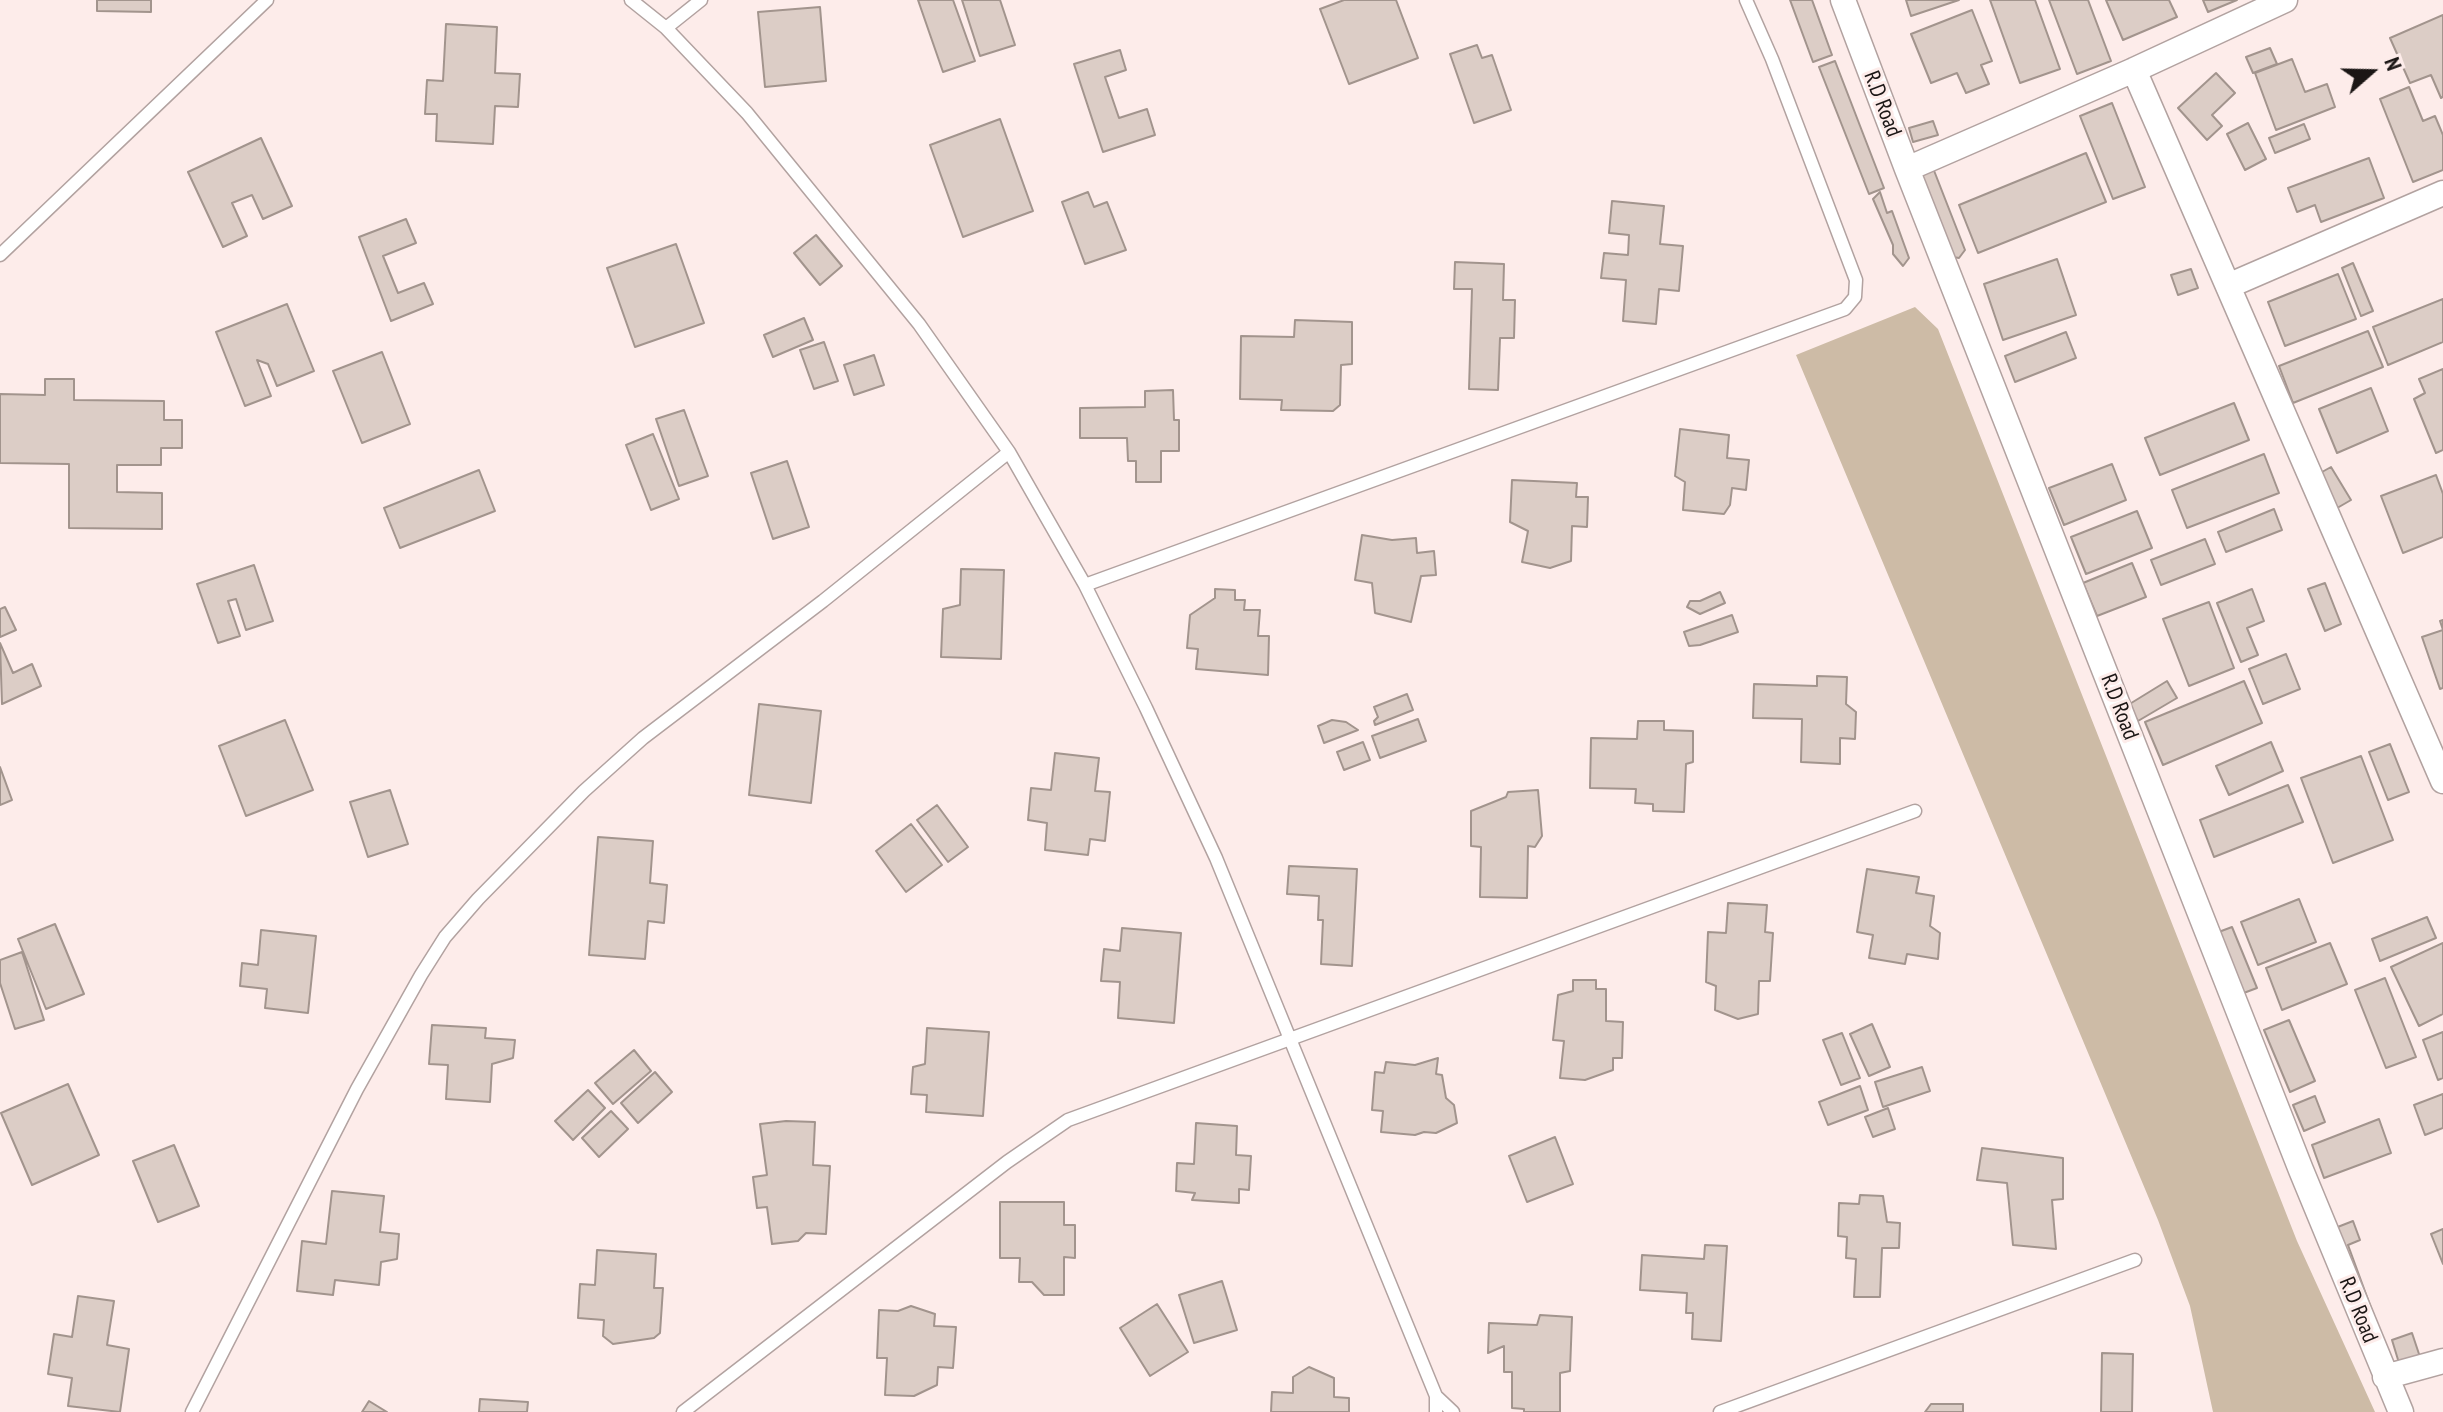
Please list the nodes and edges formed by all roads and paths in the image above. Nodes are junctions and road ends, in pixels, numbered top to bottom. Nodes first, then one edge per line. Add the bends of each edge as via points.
1 (267, 0) edge
2 (631, 0) edge
3 (701, 0) edge
4 (1746, 0) edge
5 (1843, 0) edge
6 (2285, 0) edge
7 (666, 28) junction
8 (2134, 70) junction
9 (1907, 169) junction
10 (2443, 193) edge
11 (0, 255) edge
12 (2228, 286) junction
13 (1009, 452) junction
14 (1085, 585) junction
15 (2443, 781) edge
16 (1915, 811) dead end
17 (1290, 1041) junction
18 (2135, 1260) dead end
19 (2443, 1361) edge
20 (2385, 1377) junction
21 (1436, 1396) junction
22 (192, 1412) edge
23 (683, 1412) edge
24 (1436, 1412) edge
25 (1453, 1412) edge
26 (1720, 1412) edge
27 (2401, 1412) edge

1 - 11 lane
2 - 7 lane
3 - 7 lane
4 - 14 lane via 1856,280 1855,297 1845,309
5 - 9 street, R.D Road
6 - 8 street
7 - 13 lane via 747,113 900,300
8 - 9 street
8 - 12 street
9 - 20 street, R.D Road
10 - 12 street
12 - 15 street
13 - 14 lane
13 - 22 lane via 643,738 574,801 445,937 357,1089
14 - 17 lane via 1216,858
16 - 17 lane
17 - 21 lane
17 - 23 lane via 1090,1110 1050,1131
18 - 26 lane
19 - 20 street
20 - 27 street, R.D Road
21 - 24 lane
21 - 25 lane

